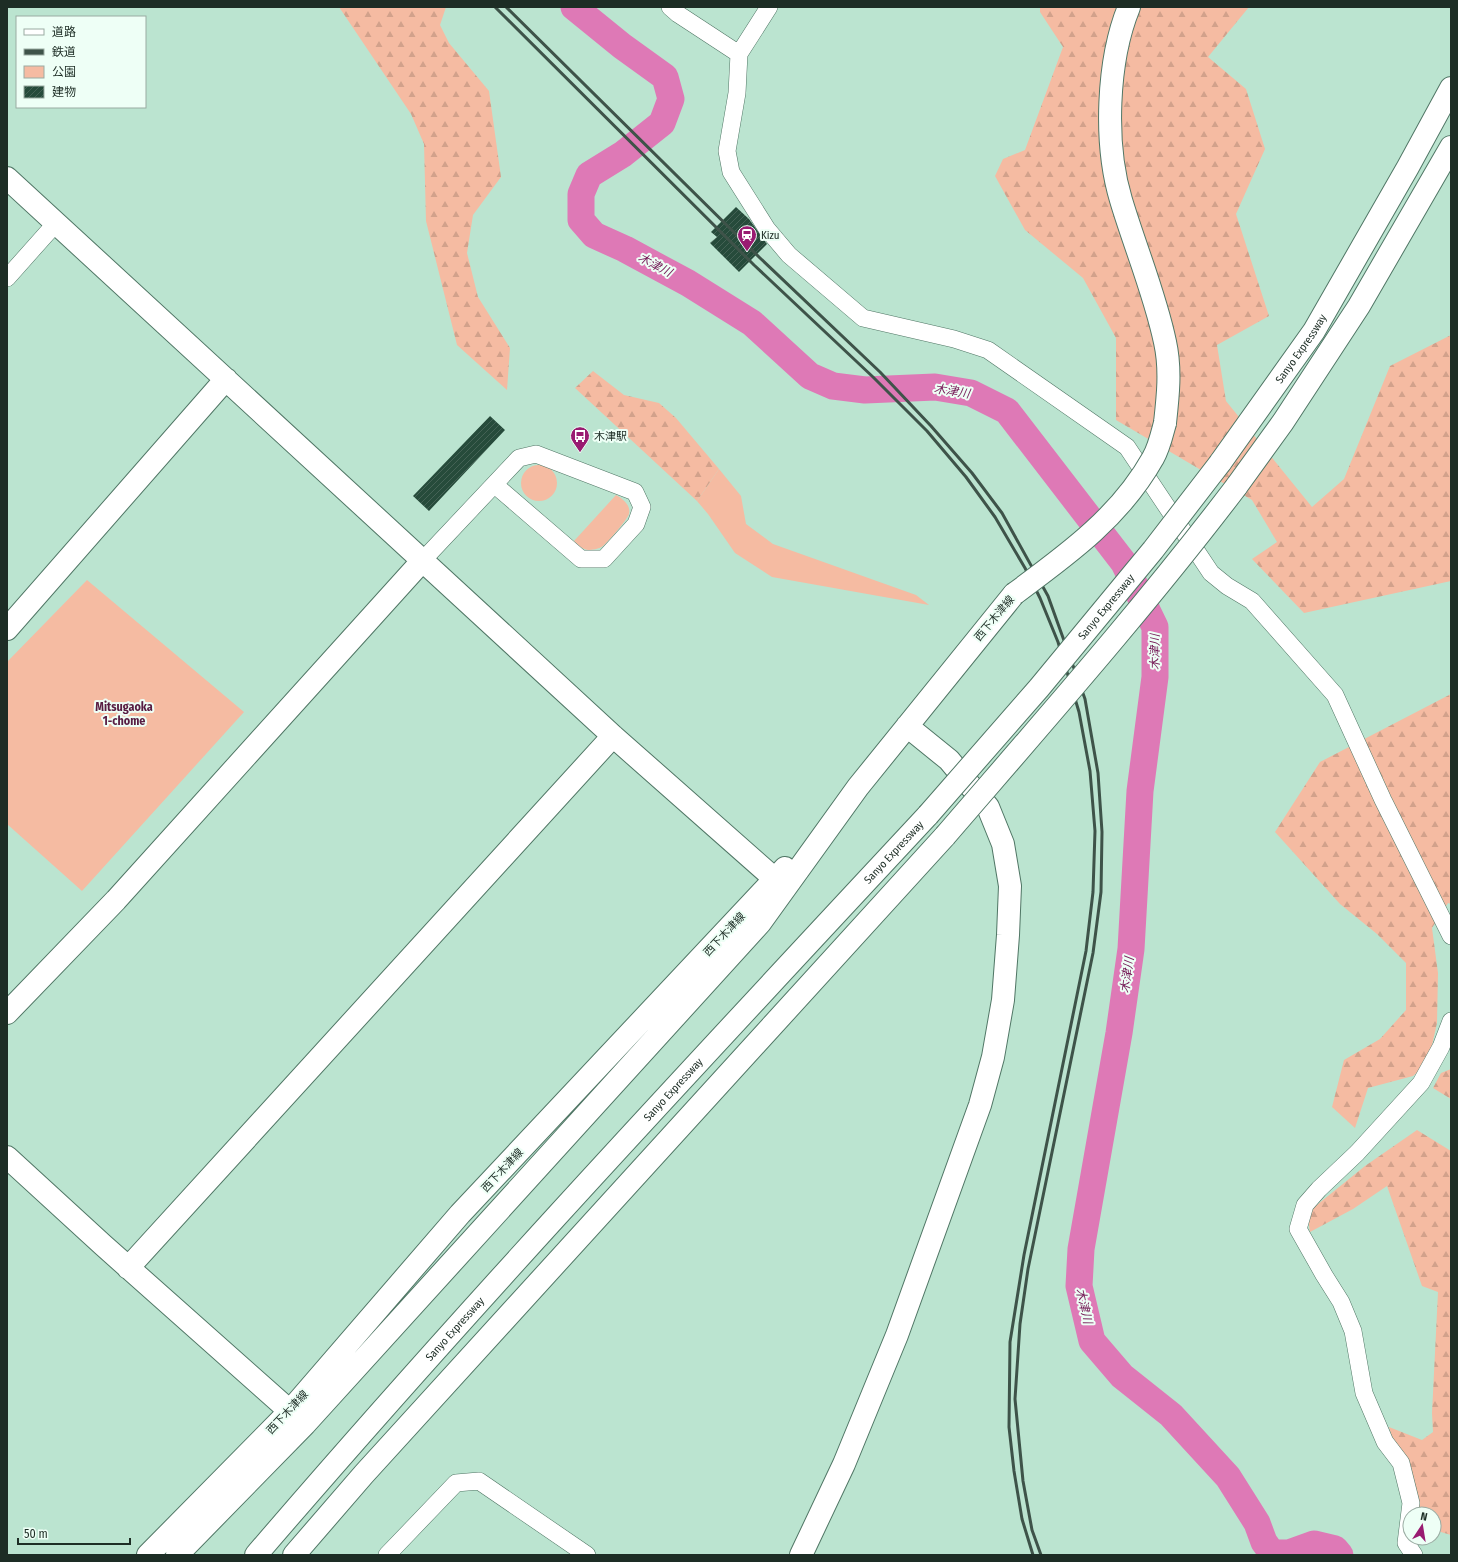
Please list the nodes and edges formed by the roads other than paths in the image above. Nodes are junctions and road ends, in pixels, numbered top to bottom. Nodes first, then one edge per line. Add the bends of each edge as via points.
1 (670, 7) edge
2 (769, 7) edge
3 (1129, 7) edge
4 (739, 54) junction
5 (1451, 88) edge
6 (1451, 147) edge
7 (7, 178) edge
8 (56, 223) junction
9 (7, 278) edge
10 (226, 379) junction
11 (495, 485) junction
12 (423, 560) junction
13 (7, 629) edge
14 (906, 726) junction
15 (613, 736) junction
16 (780, 883) junction
17 (1451, 936) edge
18 (7, 1013) edge
19 (1451, 1021) edge
20 (7, 1157) edge
21 (128, 1268) junction
22 (297, 1418) junction
23 (148, 1555) edge
24 (177, 1555) edge
25 (256, 1555) edge
26 (294, 1555) edge
27 (387, 1555) edge
28 (587, 1555) edge
29 (801, 1555) edge
30 (1414, 1555) edge

1 - 4 street
2 - 4 street
3 - 14 main road, 西下木津線, bridge via 1114,65 1110,122 1114,173 1166,343 1169,381 1165,423 1154,457 1129,495 1083,541 1014,594
4 - 17 street via 737,93 727,151 731,172 767,229 789,254 863,318 954,339 988,350 1127,447 1211,573 1226,586 1252,601 1335,695 1390,814
5 - 25 main road, Sanyo Expressway, bridge via 1314,331 1220,463 1153,550 1039,688 928,816 664,1099 343,1454
6 - 26 main road, bridge via 1359,306 1283,422 1201,533 1116,637 945,836 364,1474
7 - 8 main road
8 - 9 street
8 - 10 main road
10 - 12 main road
10 - 13 main road
11 - 11 street via 519,458 536,454 634,492 642,507 636,524 604,558 580,559
11 - 12 street
12 - 15 main road
12 - 18 main road via 116,900
14 - 16 main road, 西下木津線
14 - 29 main road via 949,760 988,807 1003,844 1010,886 1003,1000 980,1105 900,1327 844,1464
15 - 16 main road
15 - 21 main road
16 - 22 main road, 西下木津線 via 460,1214
19 - 30 street via 1441,1047 1421,1083 1304,1206 1298,1229 1342,1302 1353,1331 1364,1393 1385,1442 1401,1463 1411,1503 1406,1543
20 - 21 main road
21 - 22 main road
22 - 23 main road, 西下木津線
22 - 24 main road, 西下木津線
27 - 28 street via 456,1482 479,1481

